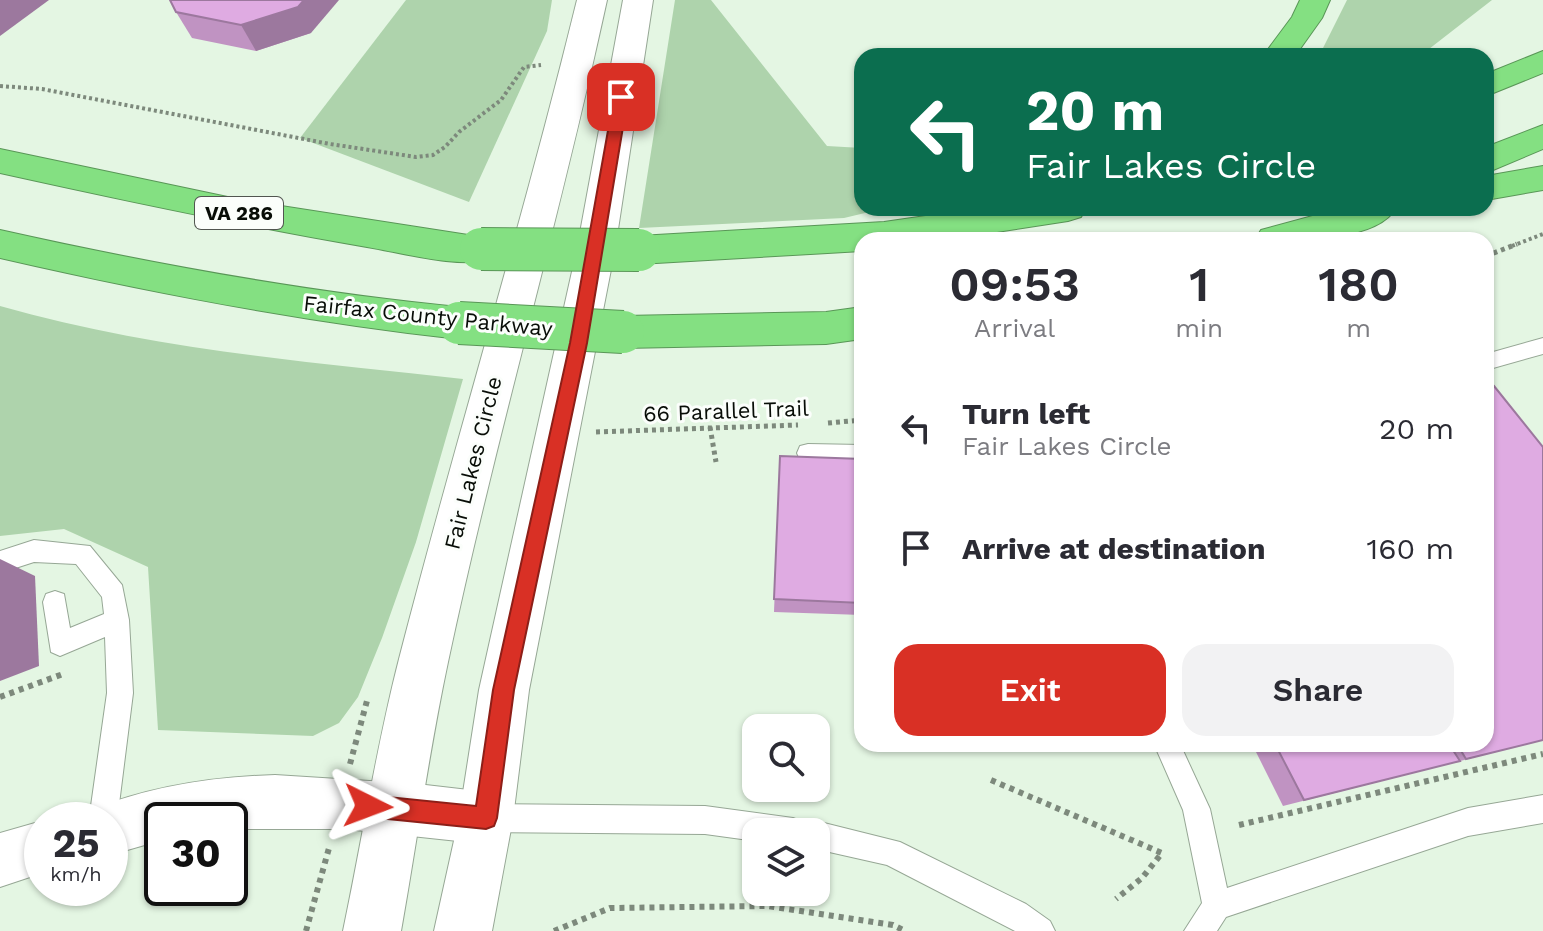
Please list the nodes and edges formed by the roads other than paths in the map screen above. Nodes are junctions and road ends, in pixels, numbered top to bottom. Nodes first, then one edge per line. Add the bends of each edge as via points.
1 (592, 0) edge
2 (638, 0) edge
3 (1315, 0) edge
4 (1285, 48) edge
5 (1543, 61) edge
6 (1494, 82) edge
7 (1543, 136) edge
8 (1494, 157) edge
9 (0, 161) edge
10 (1543, 178) edge
11 (1494, 187) edge
12 (921, 216) edge
13 (1015, 216) edge
14 (1358, 216) edge
15 (910, 232) edge
16 (1302, 232) edge
17 (854, 237) edge
18 (798, 239) junction
19 (0, 244) edge
20 (854, 324) edge
21 (1543, 346) edge
22 (1494, 360) edge
23 (808, 453) dead end
24 (854, 454) edge
25 (0, 562) edge
26 (55, 602) dead end
27 (117, 620) junction
28 (1171, 752) edge
29 (105, 802) edge
30 (396, 807) junction
31 (1543, 809) edge
32 (486, 818) junction
33 (128, 824) edge
34 (742, 825) edge
35 (830, 838) edge
36 (24, 853) edge
37 (0, 860) edge
38 (1217, 906) junction
39 (372, 931) edge
40 (463, 931) edge
41 (1040, 931) edge
42 (1199, 931) edge

1 - 30 street, Fair Lakes Circle via 423,663
2 - 32 street via 578,343 504,690
3 - 4 highway
5 - 6 highway
7 - 8 highway
9 - 18 highway, VA 286, bridge via 237,212 481,249 639,250
10 - 11 highway
12 - 18 highway
13 - 15 highway, VA 286
14 - 16 highway
17 - 18 highway, VA 286
19 - 20 highway, Fairfax County Parkway, bridge via 153,280 373,315 623,332
21 - 22 lane
23 - 24 lane
25 - 27 lane via 34,551 82,554 114,593
26 - 27 lane via 60,644
27 - 29 lane via 120,693
28 - 38 lane via 1196,809
30 - 32 street
30 - 33 street via 203,805
30 - 39 street, Fair Lakes Circle
31 - 38 lane via 1468,822
32 - 34 lane via 705,820
32 - 40 street
35 - 41 lane via 890,852
36 - 37 street
38 - 42 lane

